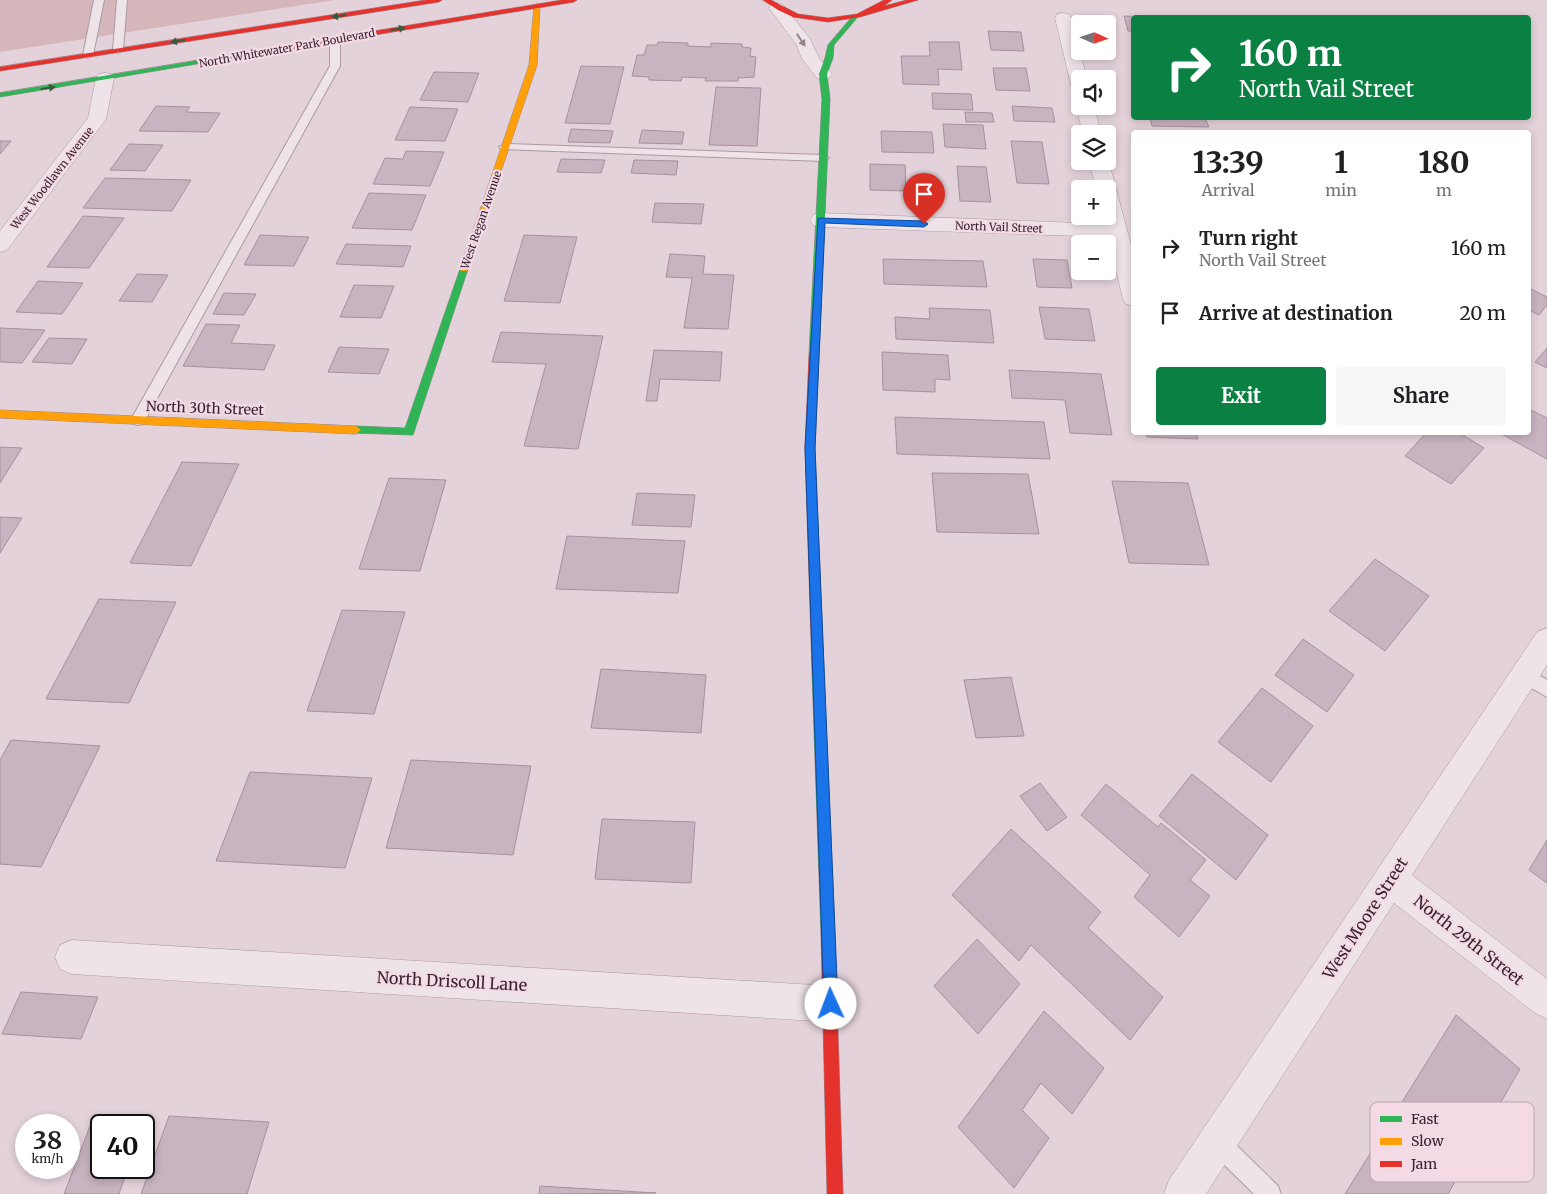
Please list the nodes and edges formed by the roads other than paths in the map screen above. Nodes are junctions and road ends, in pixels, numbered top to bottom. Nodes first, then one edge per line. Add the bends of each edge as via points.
1 (99, 0) edge
2 (122, 0) edge
3 (439, 0) edge
4 (574, 0) edge
5 (889, 0) edge
6 (915, 0) edge
7 (771, 4) edge
8 (538, 6) junction
9 (876, 10) junction
10 (108, 15) junction
11 (854, 18) junction
12 (1063, 18) dead end
13 (335, 40) junction
14 (118, 50) junction
15 (88, 55) junction
16 (0, 69) edge
17 (1076, 70) edge
18 (823, 74) junction
19 (105, 78) junction
20 (0, 95) edge
21 (506, 147) junction
22 (823, 158) junction
23 (820, 220) junction
24 (1116, 225) edge
25 (1117, 231) junction
26 (0, 245) edge
27 (1131, 287) edge
28 (0, 414) edge
29 (138, 420) junction
30 (409, 432) joint
31 (1547, 641) edge
32 (1536, 682) edge
33 (1390, 879) junction
34 (72, 957) dead end
35 (1547, 1001) edge
36 (831, 1004) junction
37 (1217, 1142) junction
38 (835, 1194) edge
39 (1183, 1194) edge
40 (1270, 1194) edge

1 - 10 lane
2 - 10 lane
3 -> 14 street, North Whitewater Park Boulevard
4 - 8 street, North Whitewater Park Boulevard
5 - 9 street
6 - 9 street
7 - 11 street via 793,15 813,19
7 -> 18 street via 804,43 810,59
13 -> 8 street, North Whitewater Park Boulevard
8 - 21 street, West Regan Avenue via 533,66
9 - 11 street
10 - 14 lane
10 - 15 lane
11 - 18 street via 830,45
12 - 17 street
13 - 19 street, North Whitewater Park Boulevard
13 - 29 lane via 335,66
14 - 15 street, North Whitewater Park Boulevard
15 - 16 street, North Whitewater Park Boulevard
18 - 22 street via 826,98
20 -> 19 street, North Whitewater Park Boulevard
19 - 26 street, West Woodlawn Avenue via 97,119
21 - 22 lane
21 - 30 street, West Regan Avenue
22 - 23 street
23 - 25 street, North Vail Street
23 - 36 street via 810,448
24 - 25 street
25 - 27 street
28 - 29 street, North 30th Street
29 - 30 street, North 30th Street
31 - 32 street, West Moore Street
32 - 33 street, West Moore Street
33 - 35 street, North 29th Street
33 - 37 street, West Moore Street
34 - 36 street, North Driscoll Lane
36 - 38 street
37 - 39 street, West Moore Street
37 - 40 lane

